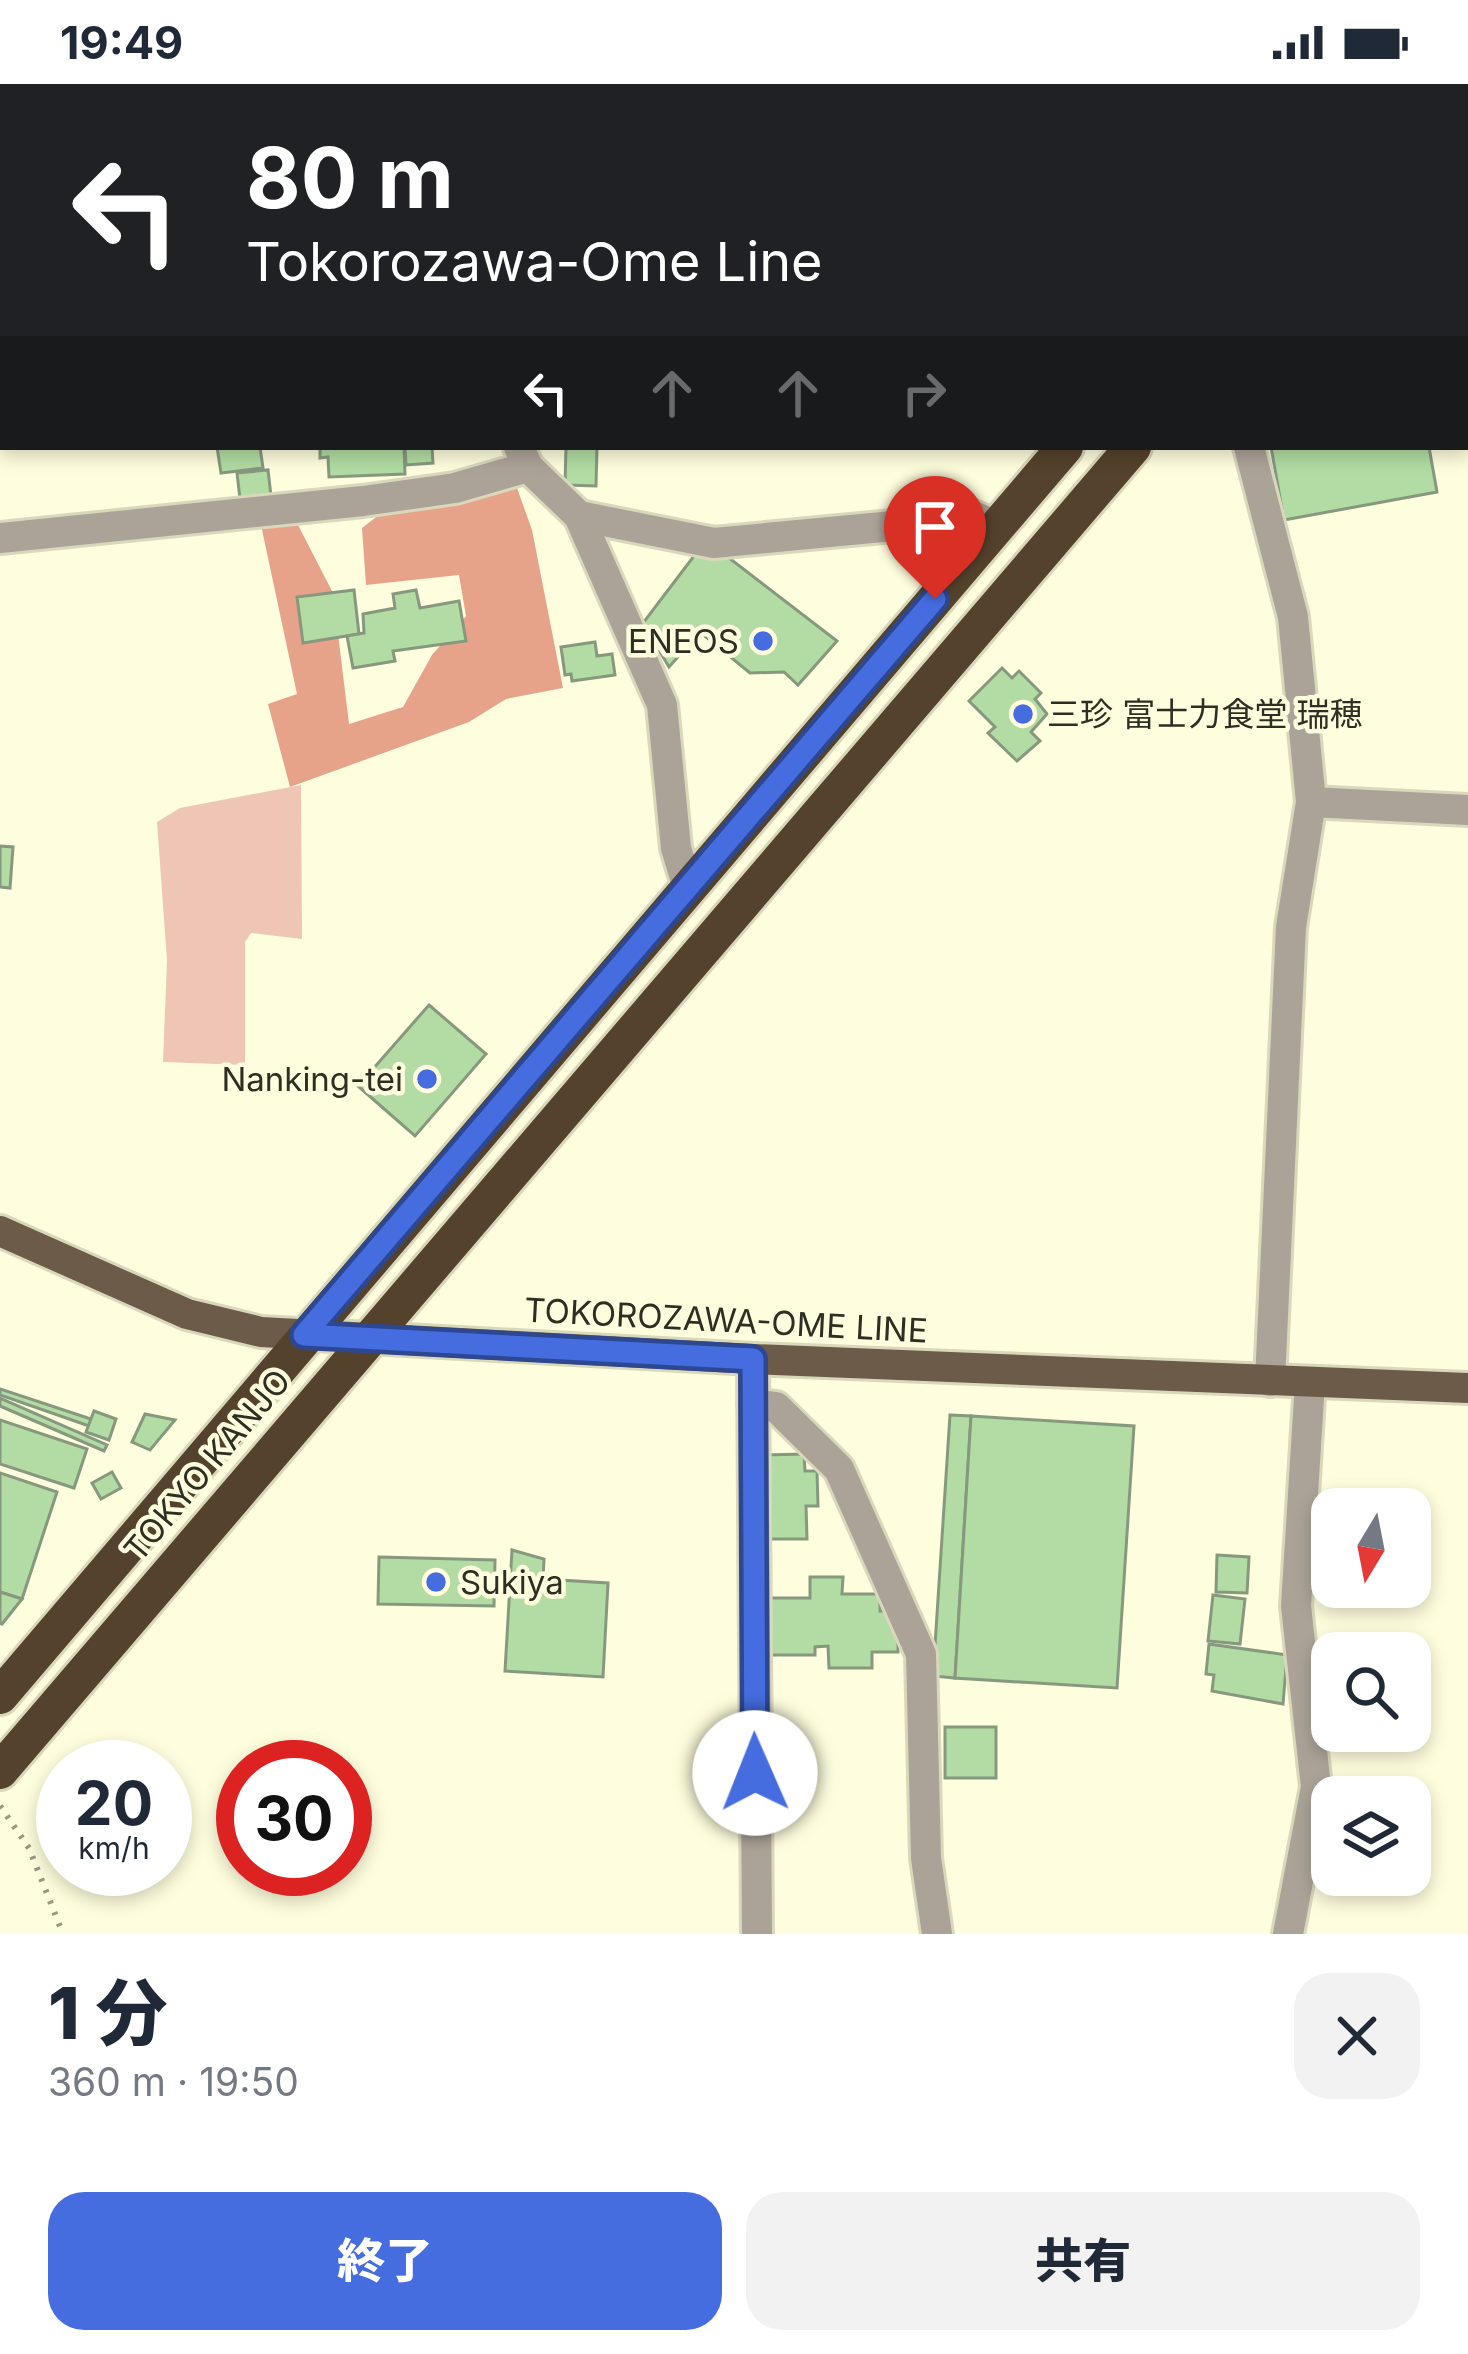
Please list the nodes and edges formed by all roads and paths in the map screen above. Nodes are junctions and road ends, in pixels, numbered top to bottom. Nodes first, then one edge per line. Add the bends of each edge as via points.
1 (1062, 450) edge
2 (1130, 450) edge
3 (1250, 450) edge
4 (524, 457) edge
5 (578, 516) junction
6 (997, 526) junction
7 (0, 538) edge
8 (1311, 802) junction
9 (1468, 810) edge
10 (688, 888) junction
11 (0, 1231) edge
12 (304, 1335) junction
13 (367, 1338) junction
14 (753, 1359) junction
15 (1270, 1381) junction
16 (1310, 1382) junction
17 (1468, 1388) edge
18 (753, 1404) junction
19 (0, 1696) edge
20 (0, 1771) edge
21 (0, 1805) edge
22 (63, 1934) edge
23 (757, 1934) edge
24 (937, 1934) edge
25 (1288, 1934) edge

1 - 6 highway, TOKYO KANJO
2 - 13 highway, TOKYO KANJO
3 - 8 street via 1293,617
4 - 5 street
4 - 7 street via 455,488
5 - 6 street via 714,543 893,526 959,511
5 - 10 street via 662,705 676,848
6 - 10 highway, TOKYO KANJO
8 - 9 street
8 - 15 street via 1291,926
10 - 12 highway, TOKYO KANJO
11 - 12 main road, TOKOROZAWA-OME LINE via 187,1314
12 - 13 main road, TOKOROZAWA-OME LINE
12 - 19 highway, TOKYO KANJO
13 - 14 main road, TOKOROZAWA-OME LINE
13 - 20 highway, TOKYO KANJO
14 - 15 main road, TOKOROZAWA-OME LINE
14 - 18 street
15 - 16 main road, TOKOROZAWA-OME LINE
16 - 17 main road, TOKOROZAWA-OME LINE
16 - 25 street via 1296,1606 1316,1787
18 - 23 street
18 - 24 street via 776,1407 839,1469 921,1654 926,1858
21 - 22 path via 29,1848

